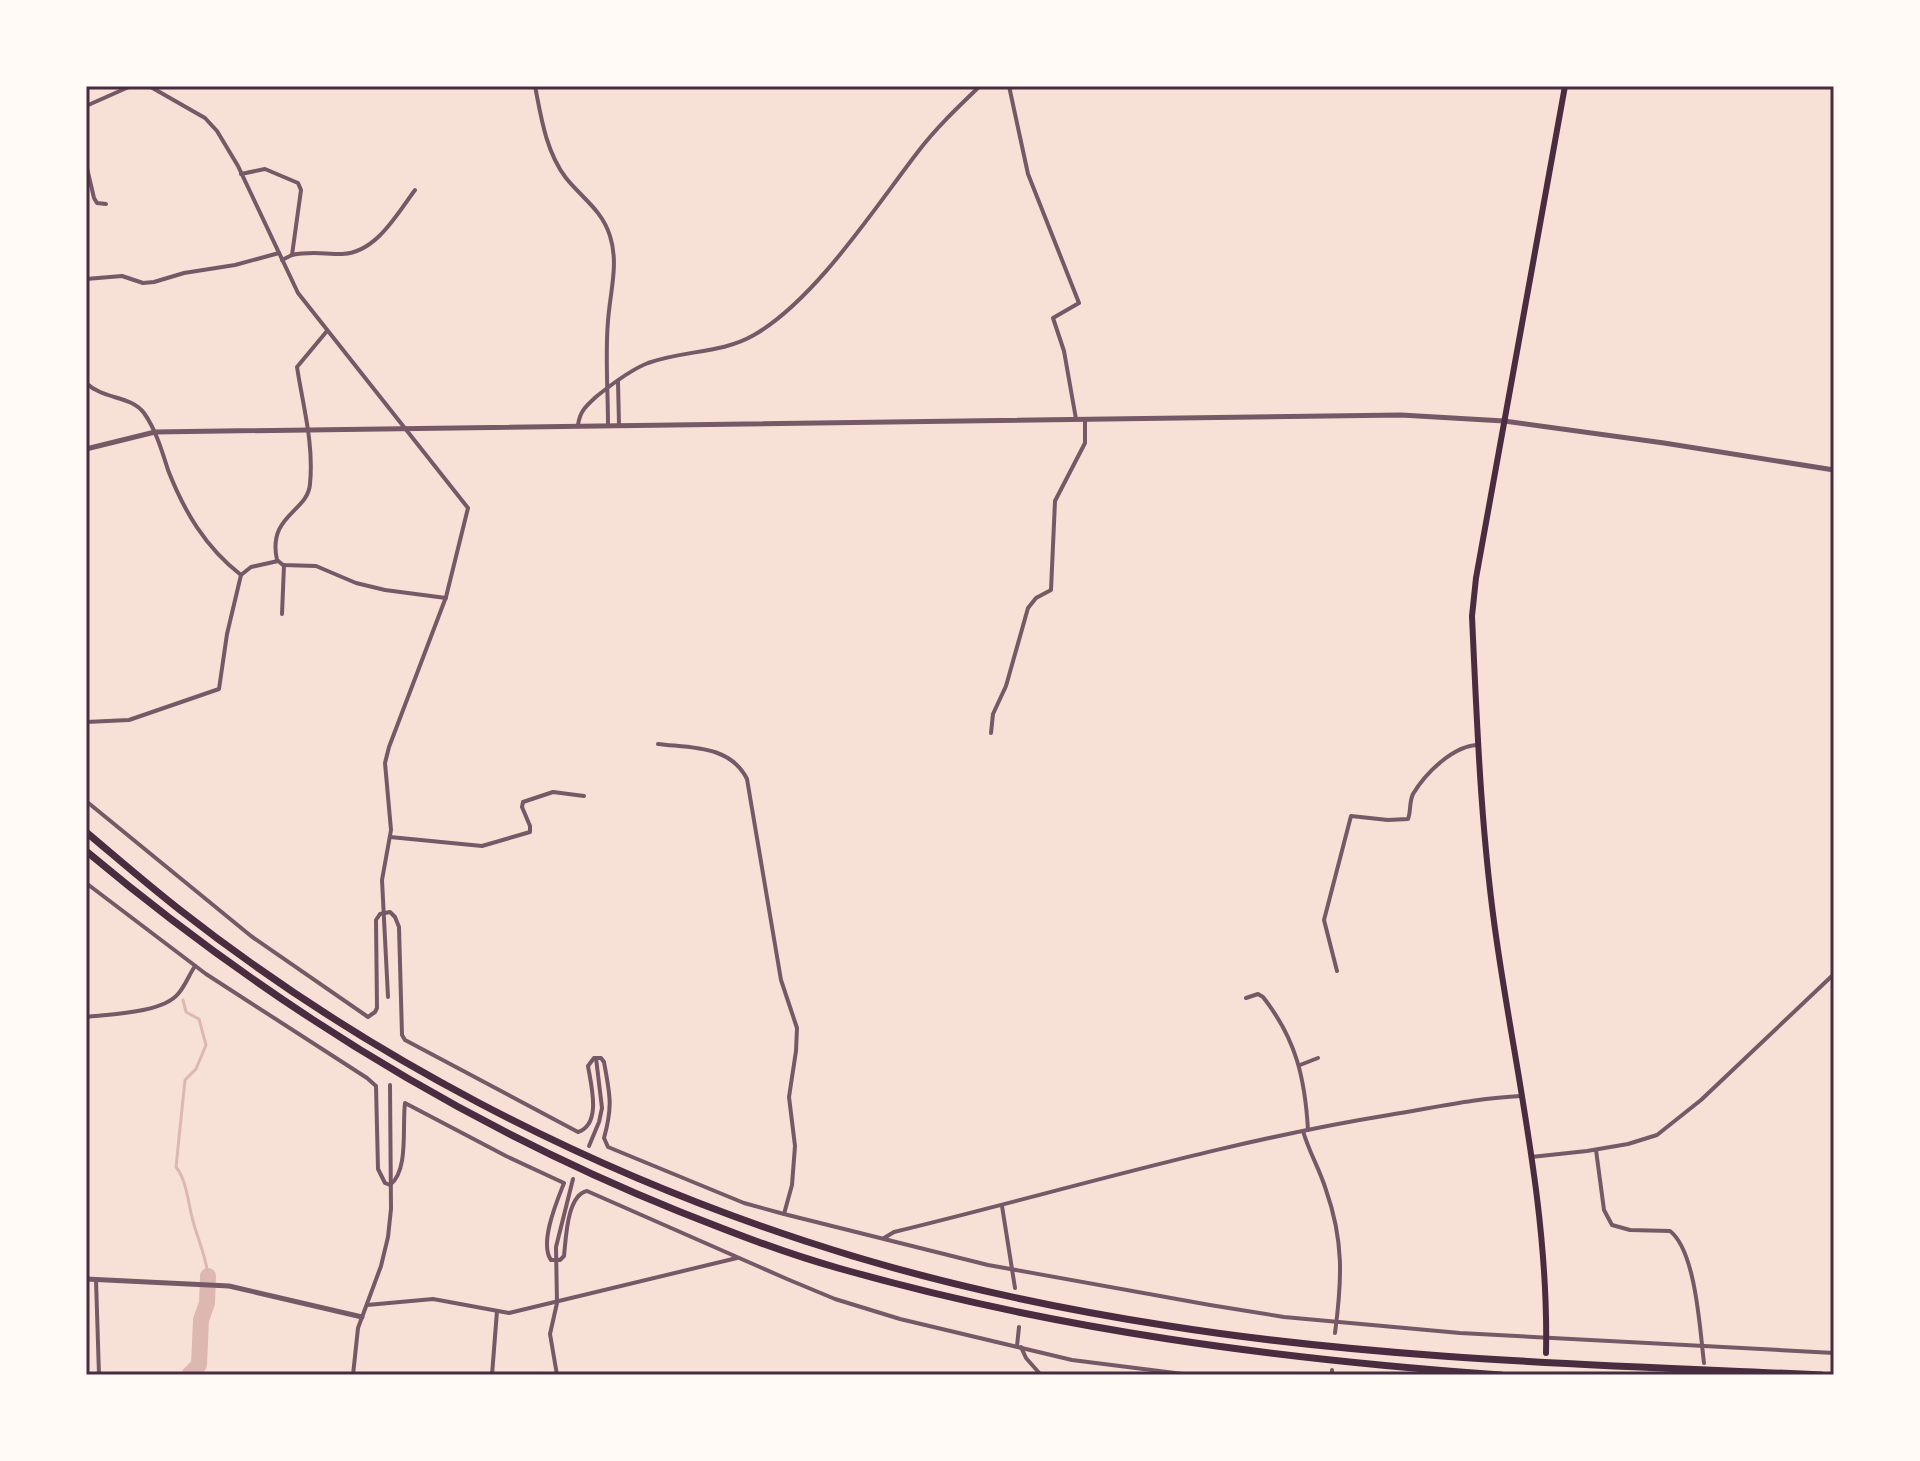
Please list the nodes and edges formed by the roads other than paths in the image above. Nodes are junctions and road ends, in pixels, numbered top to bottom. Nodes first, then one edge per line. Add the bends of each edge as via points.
1 (131, 86) edge
2 (149, 86) edge
3 (535, 86) edge
4 (980, 86) edge
5 (1009, 86) edge
6 (1565, 86) edge
7 (86, 106) edge
8 (86, 164) edge
9 (241, 174) junction
10 (415, 190) dead end
11 (106, 204) dead end
12 (279, 253) junction
13 (292, 255) junction
14 (282, 260) junction
15 (86, 279) edge
16 (327, 331) junction
17 (618, 381) junction
18 (86, 383) edge
19 (608, 387) junction
20 (1076, 419) junction
21 (1085, 419) junction
22 (1504, 421) junction
23 (578, 425) junction
24 (608, 425) junction
25 (619, 425) junction
26 (402, 427) junction
27 (309, 429) junction
28 (155, 432) junction
29 (86, 449) edge
30 (1834, 470) edge
31 (278, 561) junction
32 (284, 565) junction
33 (241, 575) junction
34 (446, 598) junction
35 (282, 614) dead end
36 (86, 722) edge
37 (991, 733) dead end
38 (658, 744) dead end
39 (1479, 745) junction
40 (584, 796) dead end
41 (86, 801) edge
42 (86, 832) edge
43 (390, 837) junction
44 (86, 851) edge
45 (86, 883) edge
46 (385, 912) junction
47 (195, 966) junction
48 (1337, 971) dead end
49 (1834, 974) edge
50 (388, 997) dead end
51 (1246, 998) dead end
52 (86, 1017) edge
53 (596, 1058) junction
54 (1318, 1058) dead end
55 (1300, 1065) junction
56 (390, 1085) dead end
57 (1521, 1096) junction
58 (1305, 1131) junction
59 (589, 1146) dead end
60 (1596, 1150) junction
61 (1531, 1157) junction
62 (573, 1179) dead end
63 (390, 1185) junction
64 (1002, 1206) junction
65 (784, 1214) junction
66 (884, 1239) junction
67 (740, 1258) junction
68 (556, 1261) junction
69 (1013, 1270) junction
70 (86, 1279) edge
71 (96, 1280) junction
72 (1015, 1288) dead end
73 (557, 1303) junction
74 (367, 1305) junction
75 (497, 1311) junction
76 (362, 1317) junction
77 (1336, 1323) junction
78 (1019, 1327) dead end
79 (1335, 1333) dead end
80 (1546, 1339) junction
81 (1019, 1346) junction
82 (1702, 1346) junction
83 (1546, 1353) dead end
84 (1834, 1353) edge
85 (1704, 1363) dead end
86 (99, 1375) edge
87 (353, 1375) edge
88 (492, 1375) edge
89 (557, 1375) edge
90 (1041, 1375) edge
91 (1191, 1375) edge
92 (1501, 1375) edge
93 (1821, 1375) edge

1 - 7 street
2 - 9 street via 213,125
3 - 19 street via 557,163 597,209 610,235 615,266
4 - 17 street via 919,149 859,230 780,316 738,343 648,363
5 - 20 street via 1028,174 1079,303 1053,318
6 - 22 main road
8 - 11 street via 94,198
9 - 12 street
9 - 13 street via 265,169 298,183
10 - 13 street via 379,239 343,254
12 - 14 street
12 - 15 street via 154,282 122,276
13 - 14 street
14 - 16 street via 298,293
16 - 26 street
16 - 27 street via 297,367
17 - 19 street
17 - 25 street
18 - 28 street via 99,394 138,406
19 - 23 street via 581,411
19 - 24 street
20 - 21 street
20 - 25 street
21 - 22 street via 1401,415
21 - 37 street via 1085,443 1055,501 1051,590 1028,608
22 - 30 street
22 - 39 main road via 1472,616
23 - 24 street
23 - 26 street
24 - 25 street
26 - 27 street
26 - 34 street via 468,508
27 - 28 street
27 - 31 street via 310,487 278,531
28 - 29 street
28 - 33 street via 186,512
31 - 32 street
31 - 33 street via 244,569
32 - 34 street via 316,566 356,583
32 - 35 street
33 - 36 street via 219,689 129,720
34 - 43 street via 385,763
38 - 65 street via 721,753 739,767 749,786 781,980 797,1028 789,1097 795,1146
39 - 48 street via 1448,755 1415,792 1408,819 1351,816 1324,920
39 - 57 main road via 1487,868
40 - 43 street via 553,792 523,802 530,832 482,846
41 - 46 street via 251,936 368,1017 377,1008 376,920
42 - 93 highway via 223,942 409,1063 641,1180 805,1242 987,1291 1170,1326 1363,1349
43 - 46 street via 382,880
44 - 92 highway via 227,961 403,1077 568,1164 723,1229 836,1268 1068,1323 1268,1354
45 - 47 street
46 - 50 street
46 - 53 street via 399,927 405,1040 578,1132 592,1114 588,1066
47 - 52 street via 168,1003
47 - 63 street via 376,1086 378,1169
49 - 60 street via 1657,1135
51 - 55 street via 1263,997
53 - 59 street via 602,1108
53 - 65 street via 604,1062 611,1102 604,1138 608,1147
54 - 55 street
55 - 58 street
56 - 63 street
57 - 58 street
57 - 61 main road
58 - 64 street
58 - 77 street via 1338,1231 1342,1268
60 - 61 street
60 - 82 street via 1604,1210 1612,1225 1670,1231 1677,1238 1694,1281
61 - 80 main road via 1545,1254
62 - 68 street
63 - 68 street via 401,1164 405,1103 564,1183 548,1240 548,1254
63 - 74 street via 388,1237
64 - 66 street via 894,1232
64 - 69 street
65 - 66 street
66 - 69 street
67 - 68 street via 587,1191 576,1198 564,1256
67 - 73 street
67 - 81 street via 848,1303
68 - 73 street
69 - 72 street
69 - 77 street
70 - 71 street
71 - 76 street via 229,1286
71 - 86 street
73 - 75 street
73 - 89 street via 550,1334
74 - 75 street via 433,1299
74 - 76 street
75 - 88 street
76 - 87 street
77 - 79 street
77 - 80 street
78 - 81 street
80 - 82 street
80 - 83 main road
81 - 90 street
81 - 91 street via 1072,1360
82 - 84 street
82 - 85 street

